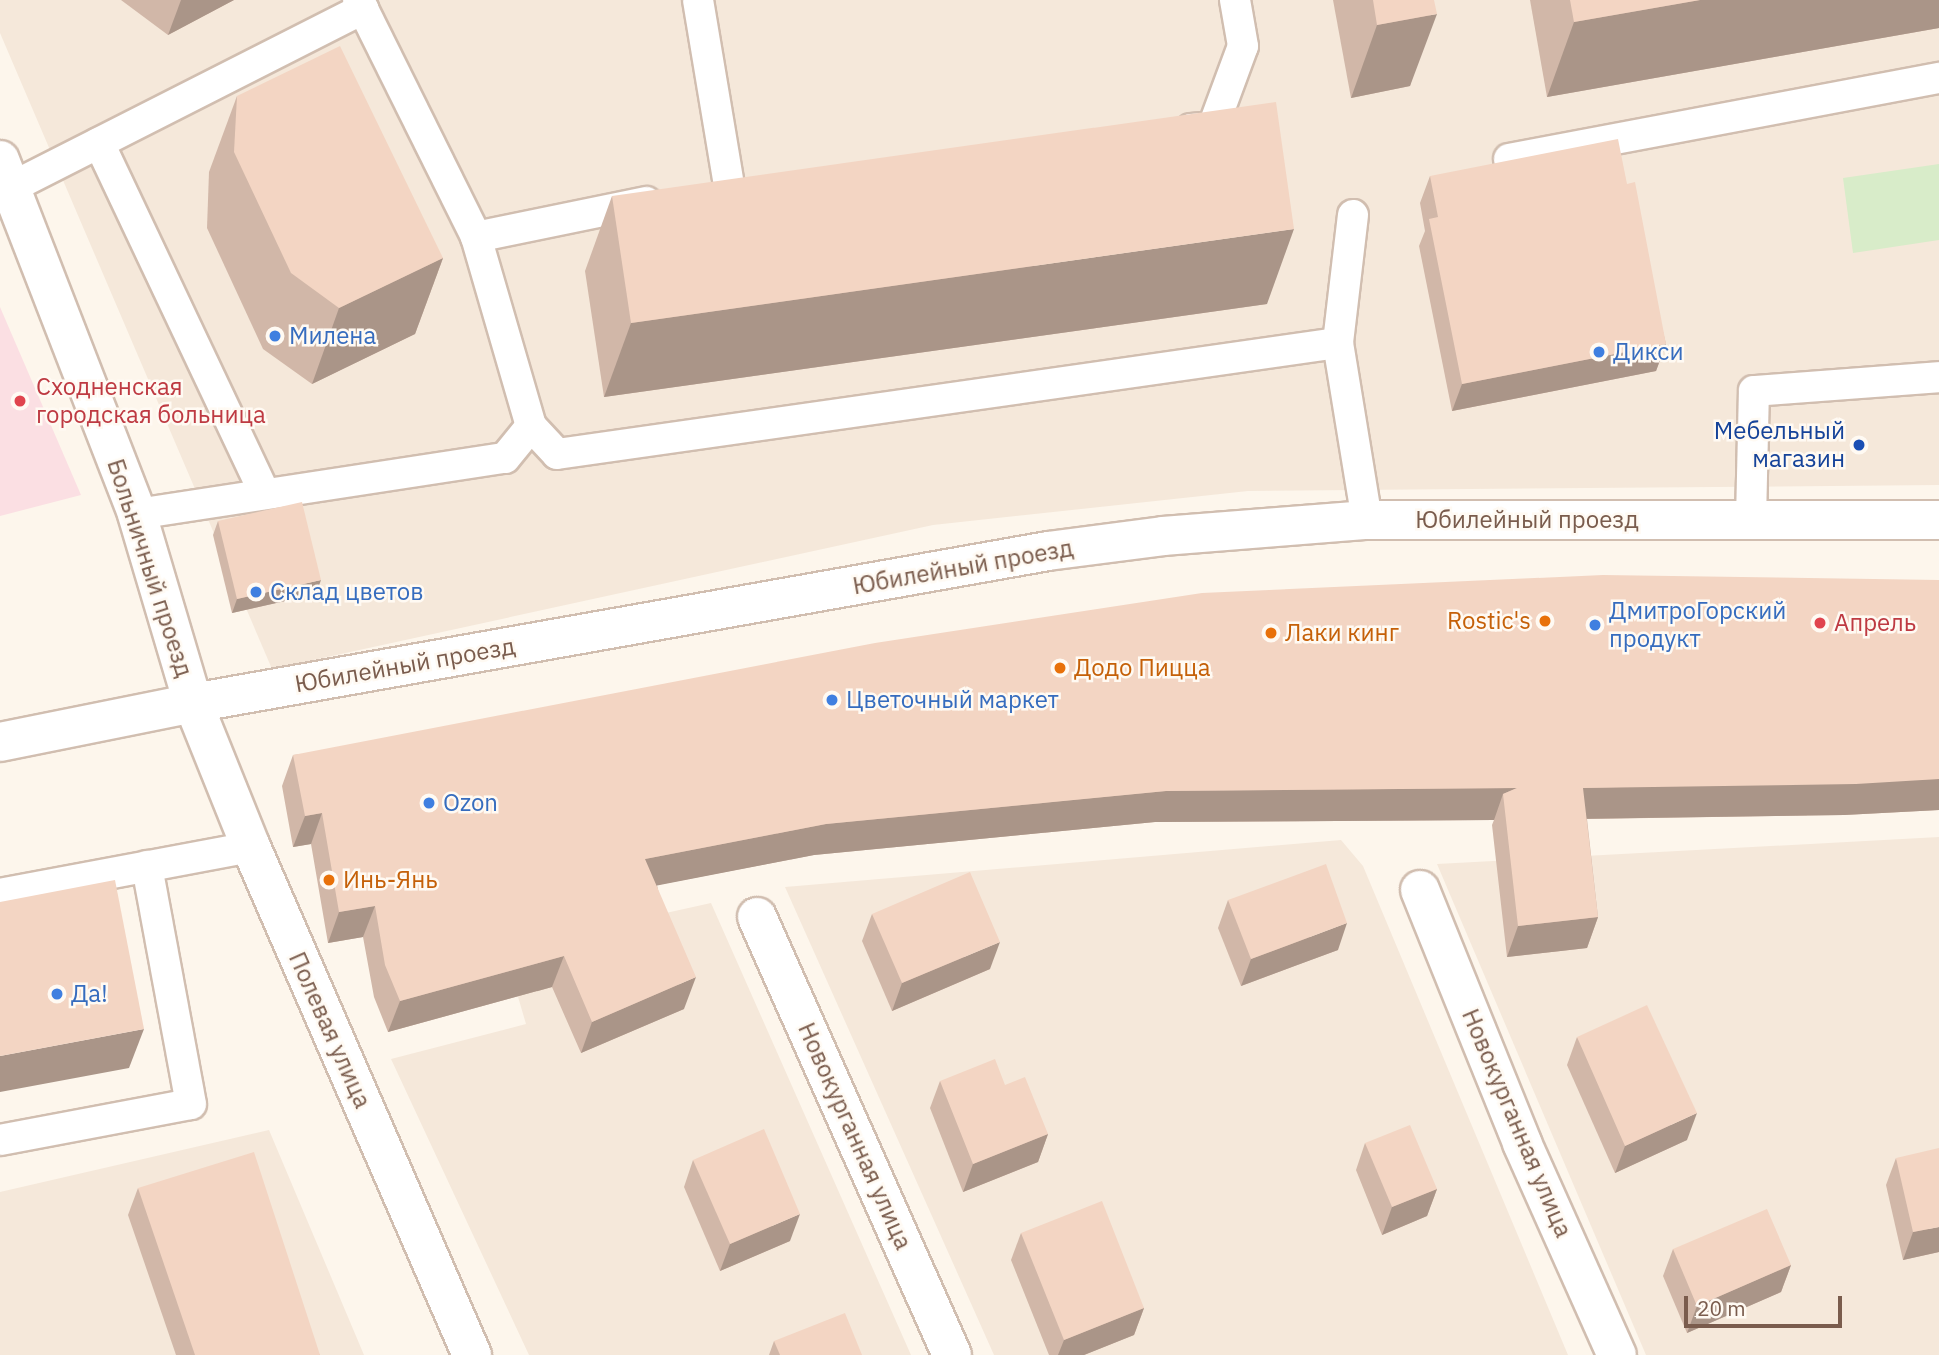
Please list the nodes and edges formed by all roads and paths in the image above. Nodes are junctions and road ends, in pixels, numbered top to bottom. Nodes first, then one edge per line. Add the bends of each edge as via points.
1 (698, 0) edge
2 (1235, 0) edge
3 (360, 4) edge
4 (1939, 78) edge
5 (1158, 133) edge
6 (99, 143) junction
7 (1508, 159) edge
8 (6, 174) edge
9 (1353, 215) dead end
10 (476, 237) junction
11 (1338, 343) junction
12 (1939, 377) edge
13 (531, 426) junction
14 (265, 494) junction
15 (137, 514) junction
16 (1367, 520) junction
17 (1751, 520) junction
18 (1939, 520) edge
19 (193, 703) junction
20 (0, 742) edge
21 (250, 847) junction
22 (147, 866) junction
23 (1420, 890) dead end
24 (0, 894) edge
25 (757, 916) dead end
26 (0, 1140) edge
27 (472, 1355) edge
28 (952, 1355) edge
29 (1617, 1355) edge

1 - 10 lane via 716,188
2 - 5 lane via 1243,46 1213,127
3 - 6 lane
3 - 10 lane
4 - 7 lane
6 - 8 lane
6 - 14 lane
8 - 15 street, Больничный проезд
9 - 11 lane
10 - 13 lane
11 - 13 lane via 557,454
11 - 16 lane
12 - 17 lane via 1754,391
13 - 14 lane via 505,458
14 - 15 lane
15 - 19 street, Больничный проезд
16 - 17 street, Юбилейный проезд
16 - 19 street, Юбилейный проезд via 1163,536 1048,551
17 - 18 street, Юбилейный проезд
19 - 20 street, Юбилейный проезд
19 - 21 street, Полевая улица
21 - 22 lane
21 - 27 street, Полевая улица
22 - 24 lane
22 - 26 lane via 191,1104
23 - 29 street, Новокурганная улица via 1522,1143
25 - 28 street, Новокурганная улица

